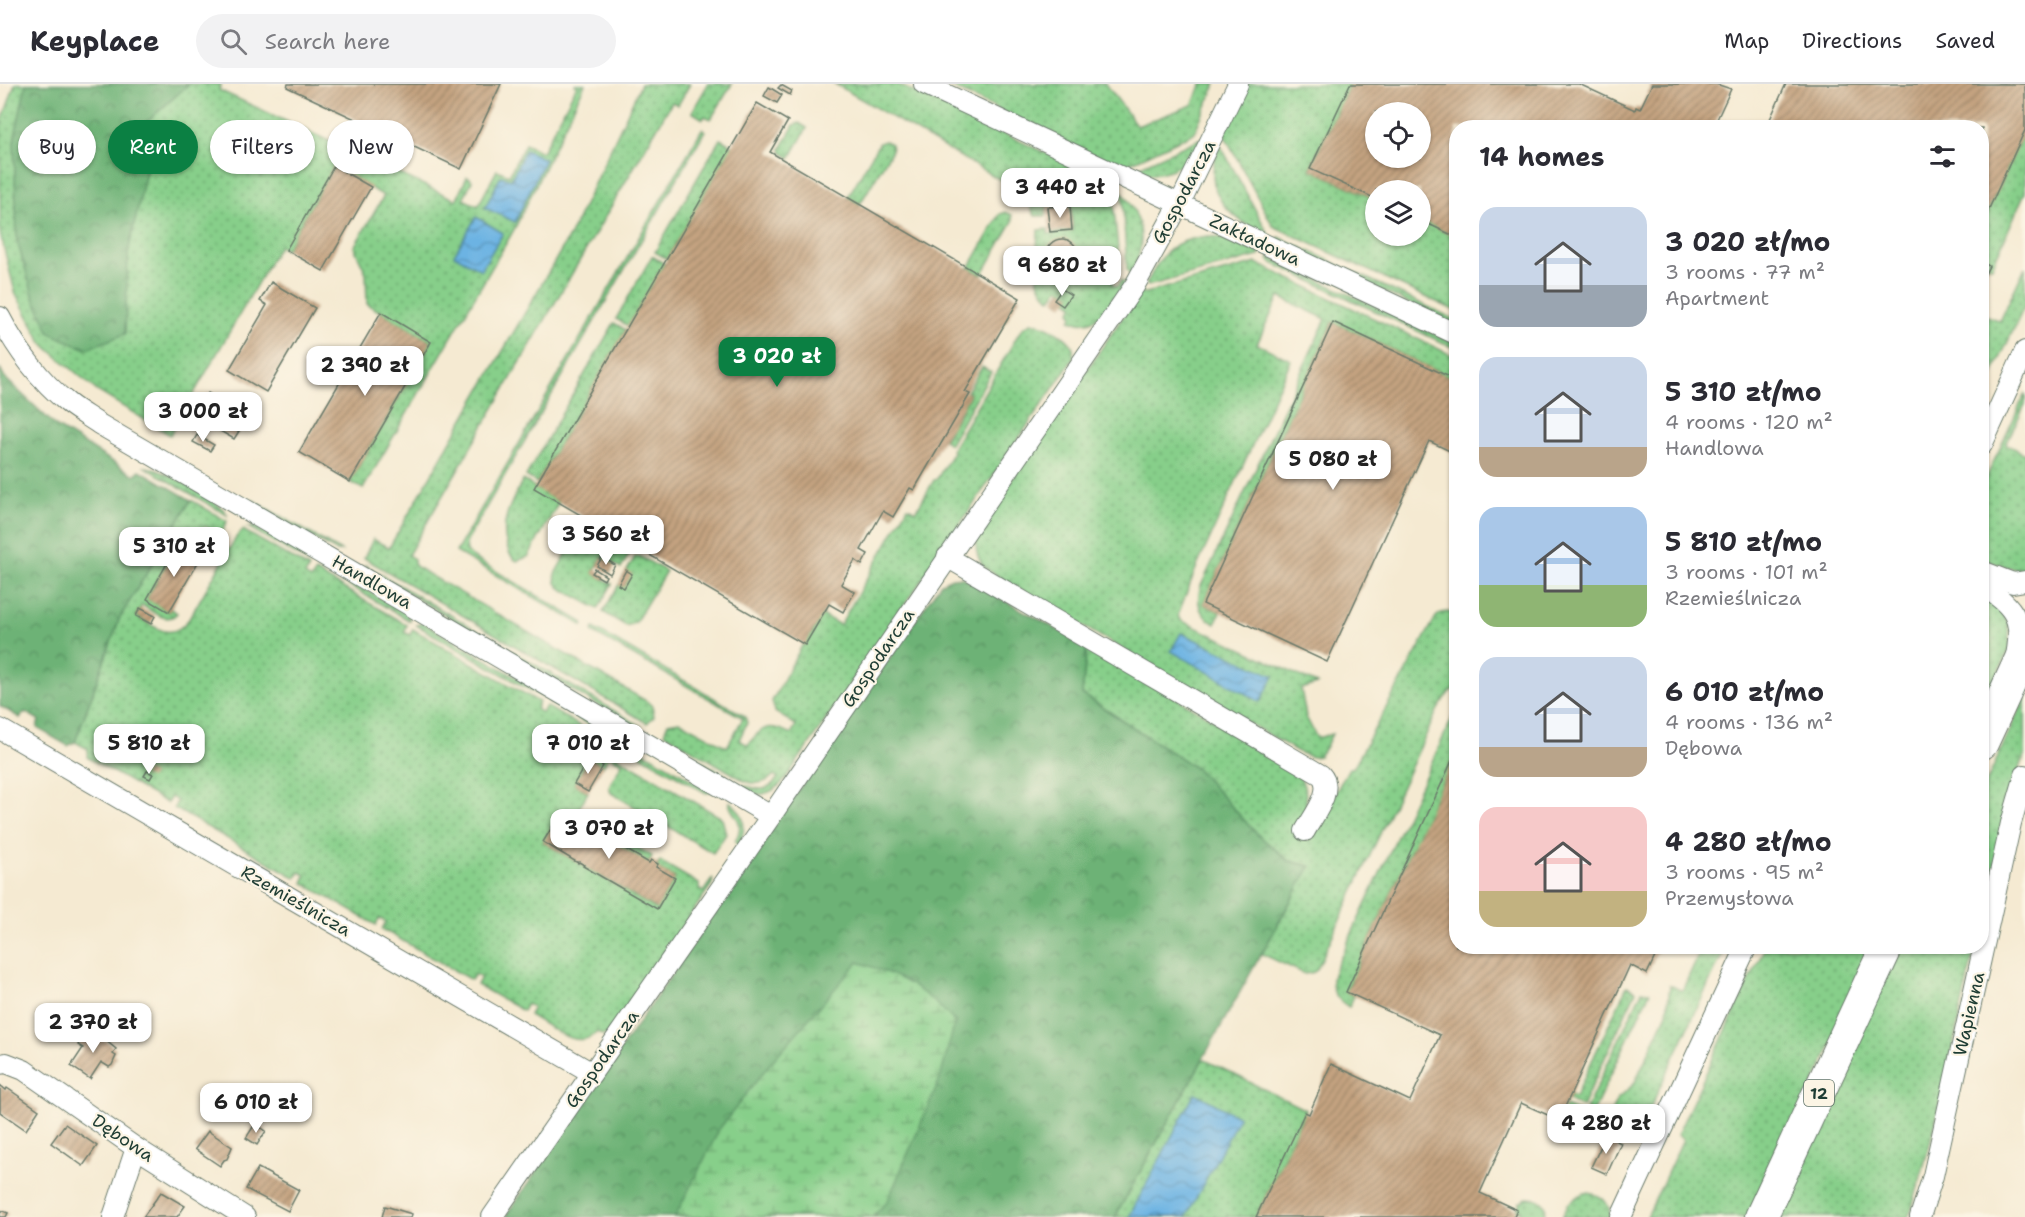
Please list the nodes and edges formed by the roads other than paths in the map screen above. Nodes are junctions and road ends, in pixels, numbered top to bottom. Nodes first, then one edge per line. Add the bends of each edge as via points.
1 (924, 84) edge
2 (1238, 84) edge
3 (1179, 205) junction
4 (0, 317) edge
5 (1449, 331) edge
6 (2025, 351) edge
7 (1989, 430) edge
8 (947, 556) junction
9 (1989, 574) edge
10 (1989, 586) edge
11 (2016, 588) edge
12 (2025, 610) edge
13 (2025, 650) edge
14 (2011, 679) junction
15 (1989, 728) edge
16 (0, 729) edge
17 (2025, 775) edge
18 (771, 816) junction
19 (1305, 831) dead end
20 (1989, 924) edge
21 (1743, 954) edge
22 (1883, 954) edge
23 (1982, 954) edge
24 (0, 1064) edge
25 (592, 1073) junction
26 (136, 1148) junction
27 (113, 1217) edge
28 (245, 1217) edge
29 (492, 1217) edge
30 (1621, 1217) edge
31 (1761, 1217) edge
32 (1920, 1217) edge

1 - 3 street, Zakładowa
2 - 3 street, Gospodarcza
3 - 5 street, Zakładowa
3 - 8 street, Gospodarcza via 1135,285
4 - 18 street, Handlowa via 37,372 66,402 99,424
6 - 7 street
8 - 18 street, Gospodarcza
8 - 19 street via 1321,774 1326,791
9 - 11 street
10 - 11 street
11 - 12 street
11 - 14 street via 2019,630
13 - 14 main road
14 - 15 main road
16 - 25 street, Rzemieślnicza
17 - 20 street, Wapienna
18 - 25 street, Gospodarcza
21 - 30 street
22 - 31 main road, 12
23 - 32 street, Wapienna via 1933,1176
24 - 26 street, Dębowa via 24,1070
25 - 29 street, Gospodarcza
26 - 27 street
26 - 28 street, Dębowa

